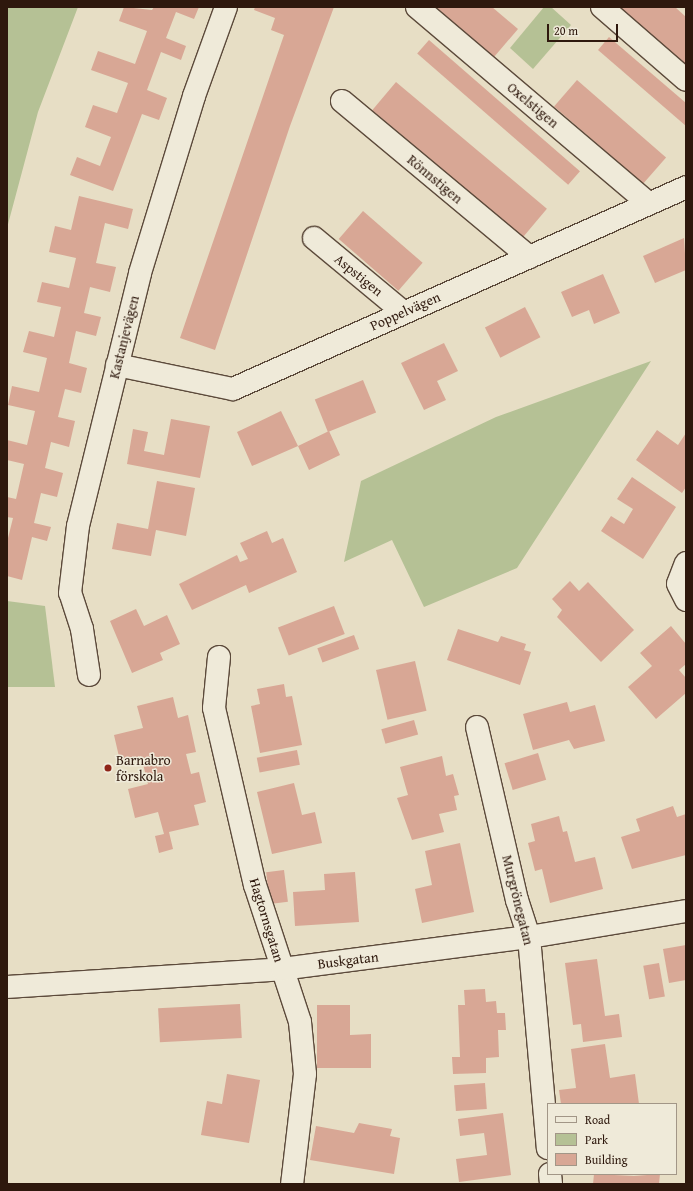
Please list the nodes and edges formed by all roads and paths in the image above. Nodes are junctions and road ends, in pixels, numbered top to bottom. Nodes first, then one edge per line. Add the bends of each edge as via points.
1 (226, 7) edge
2 (416, 7) edge
3 (602, 7) edge
4 (686, 80) edge
5 (342, 101) dead end
6 (686, 187) edge
7 (649, 204) junction
8 (314, 238) dead end
9 (529, 257) junction
10 (403, 312) junction
11 (117, 365) junction
12 (686, 563) edge
13 (686, 600) edge
14 (218, 657) dead end
15 (89, 675) dead end
16 (477, 727) dead end
17 (686, 911) edge
18 (529, 937) junction
19 (282, 969) junction
20 (7, 987) edge
21 (547, 1137) edge
22 (292, 1184) edge

1 - 11 street, Kastanjevägen via 194,96 149,243
2 - 7 street, Oxelstigen
3 - 4 street
5 - 9 street, Rönnstigen
6 - 7 street, Poppelvägen
7 - 9 street, Poppelvägen
8 - 10 street, Aspstigen
9 - 10 street, Poppelvägen
10 - 11 street, Poppelvägen via 233,389
11 - 15 street, Kastanjevägen via 78,526 70,593 82,629
12 - 13 street via 678,584
14 - 19 street, Hagtornsgatan via 214,708 255,885
16 - 18 street, Murgrönegatan via 517,900
17 - 18 street, Buskgatan
18 - 19 street, Buskgatan
18 - 21 street, Murgrönegatan
19 - 20 street, Buskgatan
19 - 22 street, Hagtornsgatan via 300,1022 305,1074

